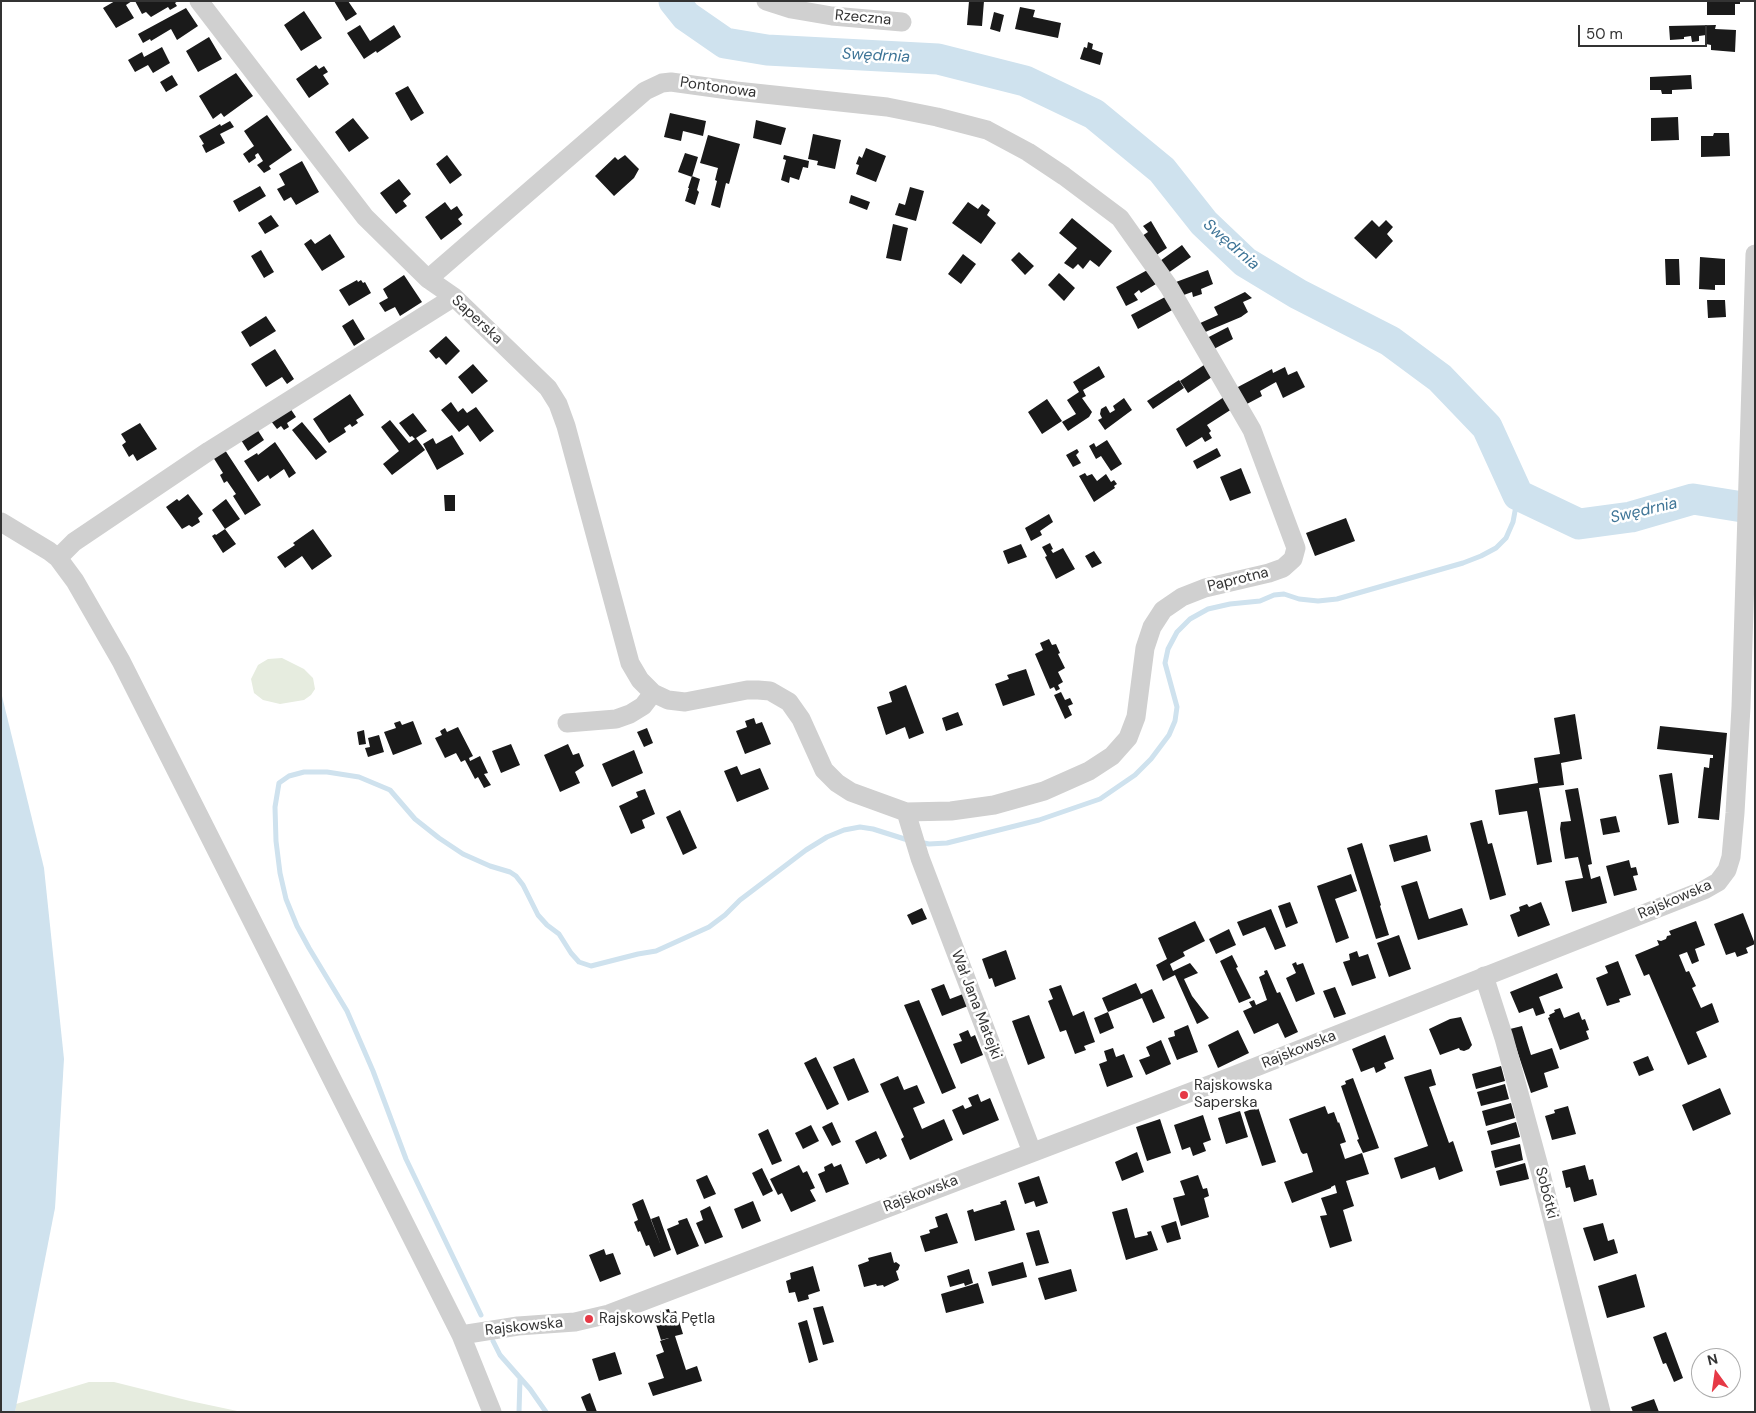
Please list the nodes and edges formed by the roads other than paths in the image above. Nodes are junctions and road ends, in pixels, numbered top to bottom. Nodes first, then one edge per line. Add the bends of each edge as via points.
1 (199, 1) edge
2 (766, 1) edge
3 (902, 22) dead end
4 (1064, 176) joint
5 (1755, 254) edge
6 (428, 278) junction
7 (454, 297) junction
8 (1, 522) edge
9 (58, 558) junction
10 (654, 693) junction
11 (567, 723) dead end
12 (908, 819) junction
13 (1484, 976) junction
14 (1032, 1152) junction
15 (461, 1335) junction
16 (492, 1412) edge
17 (1601, 1412) edge

1 - 6 street, Saperska via 365,217
2 - 3 street, Rzeczna via 784,8 816,13
4 - 6 street, Pontonowa via 987,130 937,116 888,107 679,82 662,83 645,91
4 - 12 street, Paprotna via 1120,218 1169,287 1252,430 1296,548 1284,568 1205,588 1182,597 1164,610 1152,627 1145,648 1136,717 1128,738 1112,756 1090,771 1044,791 994,805
5 - 13 street, Rajskowska via 1741,707 1736,803 1727,870 1718,882 1704,890
6 - 7 street, Saperska
7 - 9 street via 209,451 74,542
7 - 10 street, Saperska via 534,373 558,404 630,663 640,680
8 - 9 street
9 - 15 street via 89,605 152,721
10 - 11 street via 644,706 630,714
10 - 12 street via 668,700 685,702 747,690 770,691 789,702 801,719 824,770 837,783
12 - 14 street, Wał Jana Matejki
13 - 14 street, Rajskowska via 1242,1073
13 - 17 street, Sobótki via 1542,1174
14 - 15 street, Rajskowska via 609,1314 575,1322
15 - 16 street

